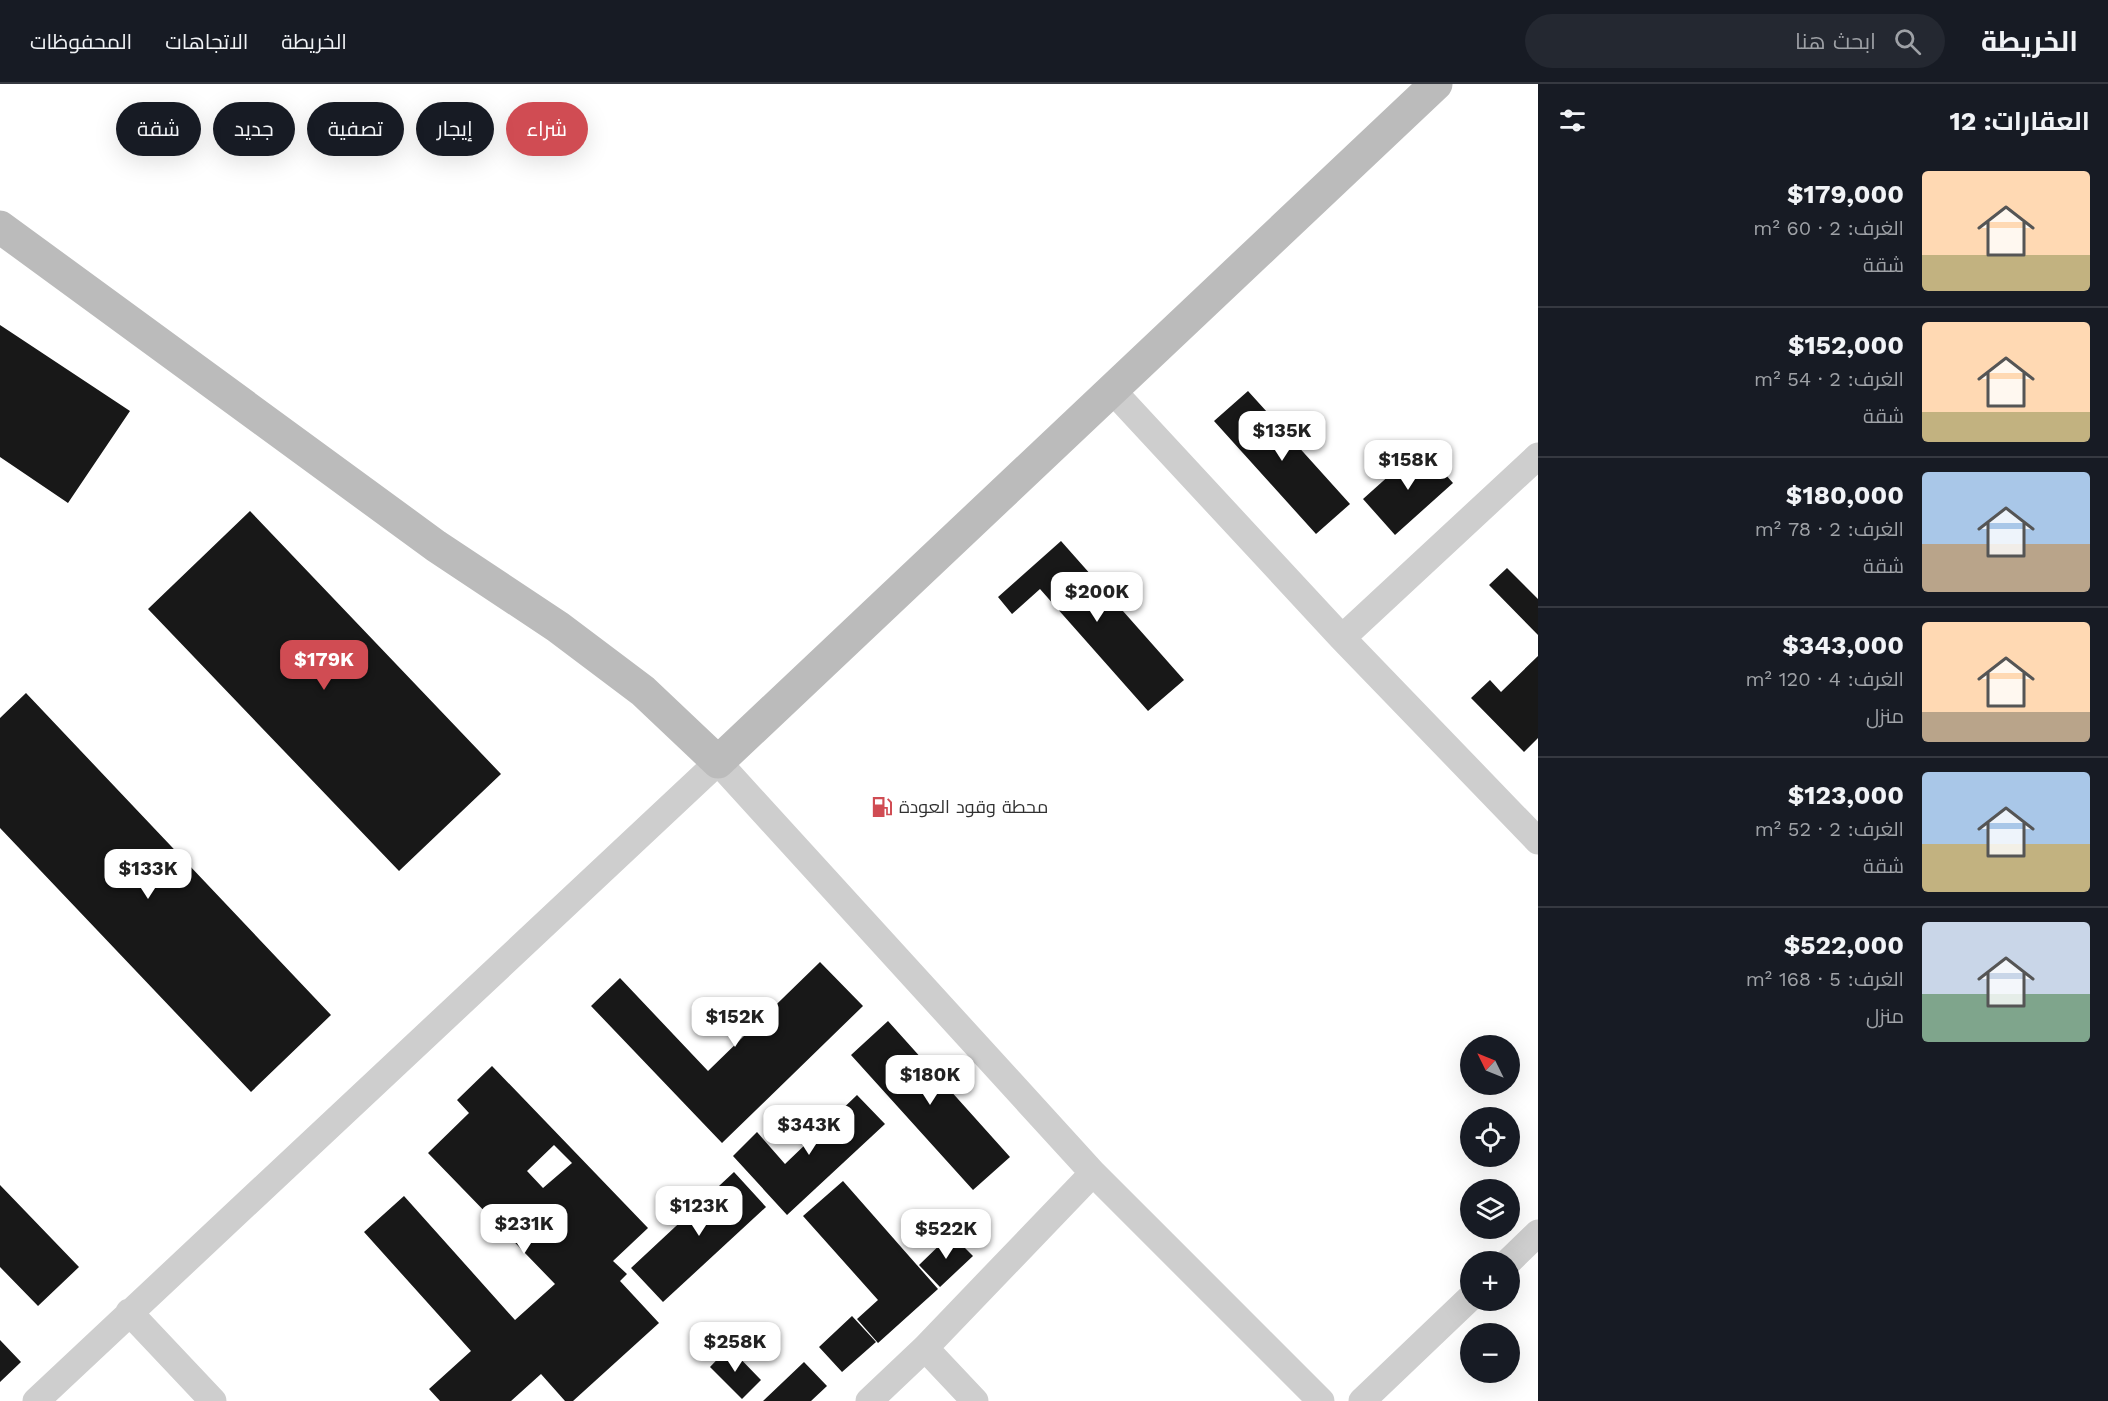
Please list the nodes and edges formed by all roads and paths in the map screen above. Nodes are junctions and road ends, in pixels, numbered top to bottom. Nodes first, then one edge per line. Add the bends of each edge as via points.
1 (1436, 84) edge
2 (0, 227) edge
3 (1112, 390) junction
4 (1538, 456) edge
5 (1342, 639) junction
6 (718, 762) junction
7 (1538, 841) edge
8 (1093, 1173) junction
9 (1538, 1233) edge
10 (1519, 1251) edge
11 (1460, 1308) edge
12 (129, 1312) junction
13 (924, 1348) junction
14 (36, 1401) edge
15 (213, 1401) edge
16 (869, 1401) edge
17 (975, 1401) edge
18 (1322, 1401) edge
19 (1362, 1401) edge

1 - 3 street
2 - 6 street via 436,546 558,627 643,691
3 - 5 street
3 - 6 street
4 - 5 street
5 - 7 street
6 - 8 street
6 - 12 street
8 - 13 street
8 - 18 street
9 - 10 street
11 - 19 street
12 - 14 street
12 - 15 street
13 - 16 street
13 - 17 street

